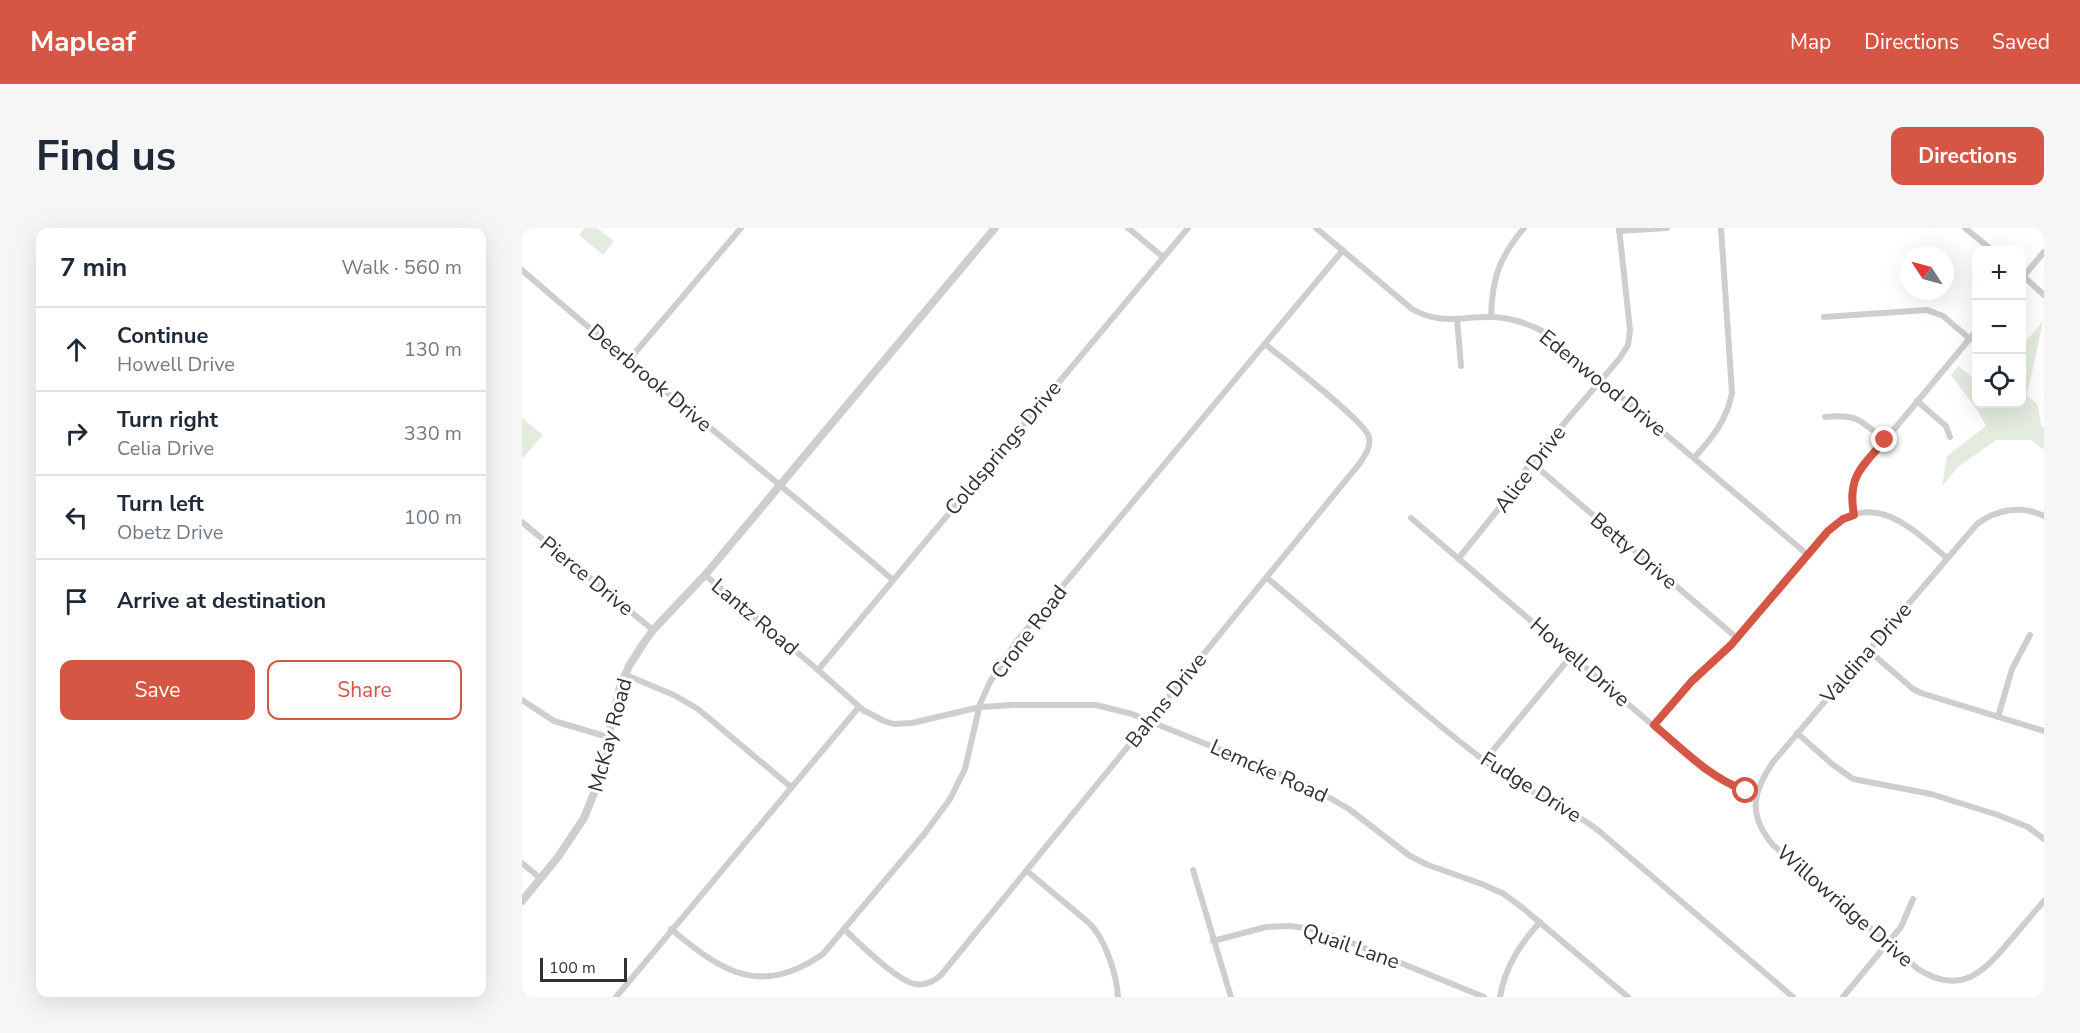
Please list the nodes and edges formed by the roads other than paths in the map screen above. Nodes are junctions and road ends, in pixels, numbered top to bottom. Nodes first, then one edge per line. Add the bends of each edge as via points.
1 (741, 228) edge
2 (994, 228) edge
3 (1128, 228) edge
4 (1188, 228) edge
5 (1316, 228) edge
6 (1524, 228) edge
7 (1667, 228) edge
8 (1721, 228) edge
9 (1965, 228) edge
10 (1619, 230) edge
11 (1987, 246) edge
12 (1343, 250) junction
13 (2044, 252) edge
14 (1163, 257) junction
15 (522, 270) edge
16 (2026, 272) edge
17 (2026, 280) edge
18 (2044, 295) edge
19 (1491, 317) junction
20 (1824, 317) dead end
21 (1457, 320) junction
22 (1970, 339) joint
23 (1265, 344) junction
24 (628, 361) junction
25 (1461, 366) dead end
26 (1602, 379) junction
27 (1917, 401) junction
28 (1825, 417) dead end
29 (1950, 437) dead end
30 (1885, 440) junction
31 (1694, 458) junction
32 (1531, 462) junction
33 (780, 484) junction
34 (1854, 515) junction
35 (2044, 516) edge
36 (1411, 518) dead end
37 (522, 522) edge
38 (1808, 555) junction
39 (1947, 558) junction
40 (1458, 559) junction
41 (705, 575) junction
42 (1267, 578) junction
43 (893, 580) junction
44 (653, 630) junction
45 (2030, 635) dead end
46 (1737, 638) junction
47 (1868, 650) junction
48 (1572, 655) junction
49 (818, 670) junction
50 (626, 675) junction
51 (522, 700) edge
52 (859, 707) junction
53 (980, 707) junction
54 (1998, 717) junction
55 (1149, 721) junction
56 (1654, 725) junction
57 (2044, 731) edge
58 (1797, 733) junction
59 (608, 737) junction
60 (1485, 760) junction
61 (792, 787) junction
62 (1756, 794) junction
63 (2044, 839) edge
64 (522, 863) edge
65 (1193, 870) dead end
66 (1027, 871) junction
67 (540, 878) junction
68 (1913, 899) dead end
69 (522, 901) edge
70 (2044, 901) edge
71 (1540, 922) junction
72 (672, 929) junction
73 (844, 929) junction
74 (1213, 940) junction
75 (1888, 944) junction
76 (616, 997) edge
77 (1118, 997) edge
78 (1231, 997) edge
79 (1484, 997) edge
80 (1500, 997) edge
81 (1628, 997) edge
82 (1793, 997) edge
83 (1843, 997) edge

1 - 24 street
2 - 33 street, Lantz Road
3 - 14 street
4 - 14 street, Coldsprings Drive
5 - 12 street, Edenwood Drive
6 - 19 street via 1496,272
7 - 10 street
8 - 31 street via 1731,393 1721,425
9 - 11 street
10 - 26 street, Alice Drive via 1630,336 1624,353
12 - 21 street, Edenwood Drive via 1412,309 1436,319
12 - 23 street, Crone Road
13 - 16 street
14 - 43 street, Coldsprings Drive
15 - 24 street, Deerbrook Drive
17 - 18 street
19 - 21 street, Edenwood Drive
19 - 26 street, Edenwood Drive via 1511,319 1546,333
20 - 22 street via 1927,310 1943,316
21 - 25 street
22 - 27 street
23 - 42 street, Bahns Drive via 1351,415 1365,429 1369,442 1360,463
23 - 53 street, Crone Road via 1016,642 990,682
24 - 33 street, Deerbrook Drive
26 - 31 street, Edenwood Drive
26 - 32 street, Alice Drive
27 - 29 street via 1946,426
27 - 30 street
28 - 30 street via 1854,417
30 - 34 street via 1854,479
31 - 38 street, Edenwood Drive
32 - 40 street, Alice Drive
32 - 46 street, Betty Drive
33 - 41 street, Lantz Road
33 - 43 street, Deerbrook Drive
34 - 38 street via 1833,526
34 - 39 street via 1876,513 1896,518
35 - 39 street, Valdina Drive via 2015,509 2001,511 1985,518
36 - 40 street, Howell Drive
37 - 44 street, Pierce Drive
38 - 46 street
39 - 47 street, Valdina Drive
40 - 48 street, Howell Drive
41 - 44 street, McKay Road
41 - 49 street, Lantz Road
42 - 55 street, Bahns Drive
42 - 60 street, Fudge Drive
43 - 49 street, Coldsprings Drive
44 - 50 street, McKay Road
45 - 54 street via 2012,669
46 - 56 street
47 - 54 street via 1922,693
47 - 58 street, Valdina Drive
48 - 56 street, Howell Drive
48 - 60 street
49 - 52 street, Lantz Road
50 - 59 street, McKay Road
50 - 61 street via 698,709
51 - 59 street via 554,721
52 - 53 street, Lemcke Road via 884,721 905,724
52 - 61 street
53 - 55 street, Lemcke Road via 1096,705
53 - 73 street, Crone Road via 965,769 950,799
54 - 57 street
55 - 66 street, Bahns Drive
55 - 71 street, Lemcke Road via 1321,792 1410,856 1490,887
56 - 62 street, Howell Drive via 1717,778
58 - 62 street, Valdina Drive via 1773,762
58 - 63 street via 1853,779 1921,792 1998,815 2028,827
59 - 67 street, McKay Road via 584,818
60 - 82 street, Fudge Drive via 1514,781 1580,816
61 - 72 street
62 - 75 street, Willowridge Drive via 1759,822 1773,845
64 - 67 street
65 - 74 street
66 - 73 street, Bahns Drive via 944,972 929,983 915,984 904,979
66 - 77 street via 1096,931 1116,981
67 - 69 street, McKay Road
68 - 75 street via 1905,921
70 - 75 street, Willowridge Drive via 1990,964 1969,978 1947,981 1930,976
71 - 80 street via 1512,960
71 - 81 street, Lemcke Road
72 - 73 street, Crone Road via 721,971 761,984 798,975
72 - 76 street
74 - 78 street
74 - 79 street, Quail Lane via 1266,927 1312,929
75 - 83 street

